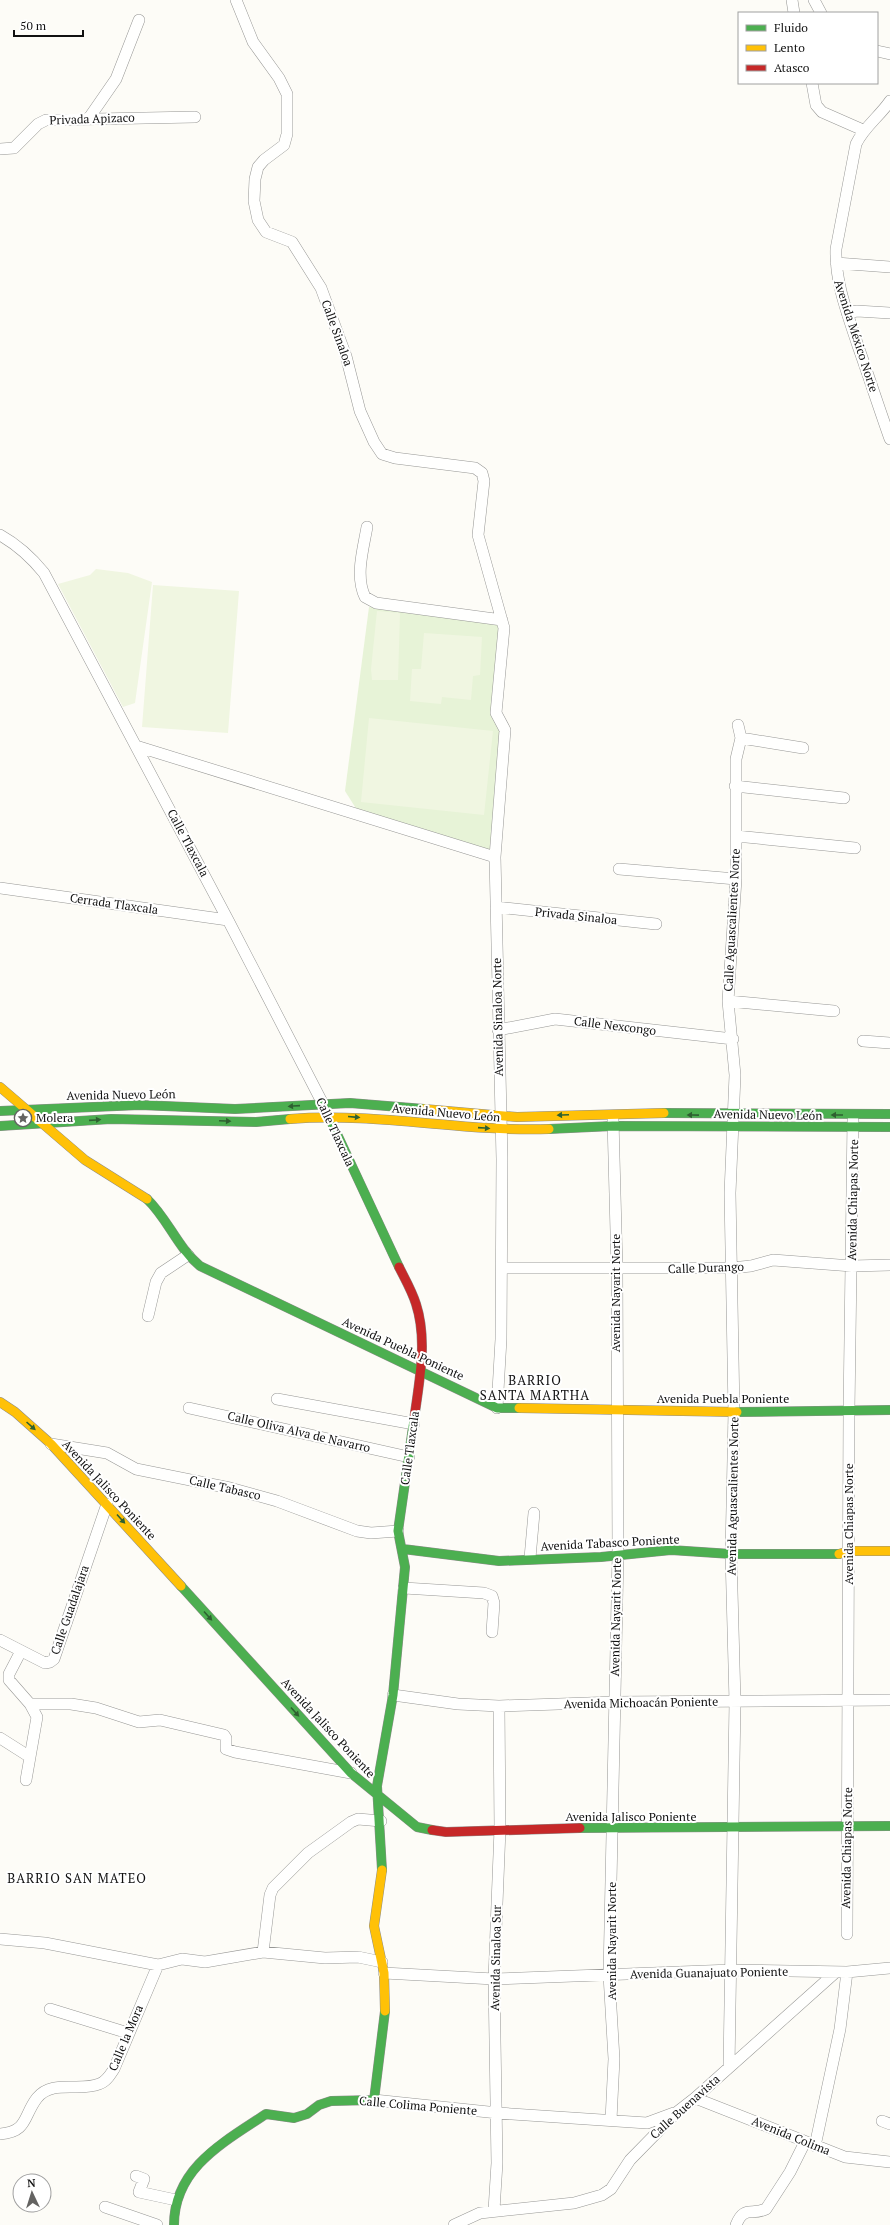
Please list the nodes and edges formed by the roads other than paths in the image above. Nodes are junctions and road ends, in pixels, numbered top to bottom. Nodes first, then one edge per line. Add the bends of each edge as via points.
1 (236, 0) edge
2 (792, 0) edge
3 (814, 0) edge
4 (794, 12) edge
5 (820, 12) edge
6 (139, 20) dead end
7 (878, 51) edge
8 (890, 54) edge
9 (812, 84) edge
10 (890, 102) edge
11 (194, 117) dead end
12 (90, 118) junction
13 (863, 130) junction
14 (0, 149) edge
15 (836, 264) junction
16 (890, 267) edge
17 (847, 313) junction
18 (890, 313) edge
19 (890, 439) edge
20 (367, 527) dead end
21 (0, 535) edge
22 (503, 624) junction
23 (738, 725) dead end
24 (742, 738) junction
25 (136, 746) junction
26 (803, 748) dead end
27 (735, 786) junction
28 (844, 798) dead end
29 (736, 836) junction
30 (855, 848) dead end
31 (495, 857) junction
32 (619, 869) dead end
33 (736, 879) junction
34 (0, 888) edge
35 (496, 907) junction
36 (228, 920) junction
37 (656, 924) dead end
38 (728, 1001) junction
39 (834, 1011) dead end
40 (498, 1030) junction
41 (733, 1039) junction
42 (863, 1040) dead end
43 (890, 1043) edge
44 (0, 1087) edge
45 (323, 1104) junction
46 (0, 1111) edge
47 (26, 1111) junction
48 (613, 1113) junction
49 (890, 1114) edge
50 (734, 1115) junction
51 (853, 1115) junction
52 (327, 1116) junction
53 (500, 1117) junction
54 (42, 1125) junction
55 (0, 1126) edge
56 (613, 1126) junction
57 (733, 1127) junction
58 (890, 1127) edge
59 (854, 1128) junction
60 (501, 1130) junction
61 (188, 1255) junction
62 (890, 1264) edge
63 (852, 1266) junction
64 (502, 1268) junction
65 (731, 1268) junction
66 (617, 1269) junction
67 (148, 1316) dead end
68 (421, 1371) junction
69 (277, 1399) dead end
70 (0, 1402) edge
71 (189, 1408) dead end
72 (497, 1408) junction
73 (890, 1410) edge
74 (617, 1411) junction
75 (848, 1411) junction
76 (0, 1412) edge
77 (15, 1412) junction
78 (734, 1412) junction
79 (414, 1424) junction
80 (51, 1444) junction
81 (409, 1457) junction
82 (107, 1504) junction
83 (534, 1513) dead end
84 (398, 1531) junction
85 (403, 1549) junction
86 (849, 1550) junction
87 (890, 1551) edge
88 (618, 1554) junction
89 (731, 1554) junction
90 (530, 1558) junction
91 (404, 1588) junction
92 (492, 1632) dead end
93 (0, 1640) edge
94 (21, 1650) junction
95 (394, 1695) junction
96 (848, 1700) junction
97 (890, 1700) edge
98 (616, 1702) junction
99 (734, 1702) junction
100 (30, 1704) junction
101 (499, 1706) junction
102 (0, 1738) edge
103 (30, 1757) junction
104 (350, 1773) junction
105 (26, 1780) dead end
106 (378, 1797) junction
107 (381, 1821) junction
108 (848, 1826) junction
109 (890, 1826) edge
110 (732, 1828) junction
111 (500, 1829) junction
112 (613, 1829) junction
113 (847, 1934) dead end
114 (0, 1939) edge
115 (263, 1952) junction
116 (158, 1965) junction
117 (383, 1968) junction
118 (890, 1968) edge
119 (732, 1970) junction
120 (842, 1972) junction
121 (609, 1975) junction
122 (494, 1979) junction
123 (50, 2009) dead end
124 (128, 2032) junction
125 (729, 2067) junction
126 (695, 2098) junction
127 (374, 2100) junction
128 (676, 2112) junction
129 (498, 2113) junction
130 (611, 2120) junction
131 (0, 2134) edge
132 (810, 2144) junction
133 (890, 2162) edge
134 (136, 2176) dead end
135 (176, 2200) junction
136 (105, 2206) dead end
137 (494, 2210) junction
138 (457, 2224) edge
139 (157, 2225) edge
140 (174, 2225) edge
141 (736, 2225) edge

1 - 22 street, Calle Sinaloa via 253,42 279,78 287,94 287,134 284,145 258,167 255,179 254,201 258,220 266,232 292,242 321,288 350,367 360,411 382,454 395,458 475,468 482,473 484,481 478,536
2 - 4 street
3 - 5 street
6 - 12 street via 116,79
7 - 8 street
9 - 13 street via 816,105 822,112
10 - 13 street, Avenida México Norte via 877,119
11 - 12 street, Privada Apizaco
12 - 14 street, Privada Apizaco via 46,120 38,124 14,148
13 - 15 street, Avenida México Norte via 856,144 836,249
15 - 16 street
15 - 17 street, Avenida México Norte via 836,275
17 - 18 street
17 - 19 street, Avenida México Norte
20 - 22 street via 360,572 361,588 365,598 376,603
21 - 25 street, Calle Tlaxcala via 16,543 44,573
22 - 31 street, Avenida Sinaloa Norte via 496,714 505,730 505,737
23 - 24 street
24 - 26 street
24 - 27 street, Calle Aguascalientes Norte via 736,759
25 - 31 street
25 - 36 street, Calle Tlaxcala
27 - 28 street
27 - 29 street, Calle Aguascalientes Norte
29 - 30 street
29 - 33 street, Calle Aguascalientes Norte
31 - 35 street, Avenida Sinaloa Norte
32 - 33 street
33 - 38 street, Calle Aguascalientes Norte
34 - 36 street, Cerrada Tlaxcala
35 - 37 street, Privada Sinaloa
35 - 40 street, Avenida Sinaloa Norte
36 - 45 street, Calle Tlaxcala
38 - 39 street
38 - 41 street, Calle Aguascalientes Norte
40 - 41 street, Calle Nexcongo via 555,1019
40 - 53 street, Avenida Sinaloa Norte
41 - 50 street, Calle Aguascalientes Norte
42 - 43 street
44 - 47 street, Avenida Puebla Poniente
45 -> 47 street, Avenida Nuevo León via 235,1109 140,1105
45 - 52 street, Calle Tlaxcala
45 - 53 street, Avenida Nuevo León via 350,1103
46 - 47 street, Avenida Nuevo León
47 - 54 street, Avenida Puebla Poniente
50 -> 48 street, Avenida Nuevo León
48 -> 53 street, Avenida Nuevo León
48 - 56 street, Avenida Nayarit Norte
49 - 51 street, Avenida Nuevo León
51 -> 50 street, Avenida Nuevo León
50 - 57 street, Avenida Aguascalientes Norte
51 - 59 street, Avenida Chiapas Norte
54 -> 52 street, Avenida Nuevo León via 111,1119 256,1122
52 -> 60 street, Avenida Nuevo León
52 - 68 street, Calle Tlaxcala via 416,1303 422,1332
53 - 60 street, Avenida Sinaloa Norte
54 - 55 street, Avenida Nuevo León
54 - 61 street, Avenida Puebla Poniente via 98,1169 143,1195 153,1204
56 - 57 street, Avenida Nuevo León
56 - 60 street, Avenida Nuevo León
56 - 66 street, Avenida Nayarit Norte
57 - 59 street, Avenida Nuevo León
57 - 65 street, Avenida Aguascalientes Norte via 730,1193
58 - 59 street, Avenida Nuevo León
59 - 63 street, Avenida Chiapas Norte
60 - 64 street, Avenida Sinaloa Norte
61 - 67 street via 161,1273 156,1282
61 - 68 street, Avenida Puebla Poniente via 200,1266
62 - 63 street, Calle Durango
63 - 65 street, Calle Durango via 772,1260
63 - 75 street, Avenida Chiapas Norte
64 - 66 street, Calle Durango
64 - 72 street, Avenida Sinaloa Norte
65 - 66 street, Calle Durango
65 - 78 street, Avenida Aguascalientes Norte
66 - 74 street, Avenida Nayarit Norte
68 - 72 street, Avenida Puebla Poniente
68 - 79 street, Calle Tlaxcala
69 - 79 street
70 - 77 street, Avenida Jalisco Poniente
71 - 81 street, Calle Oliva Alva de Navarro
72 - 74 street, Avenida Puebla Poniente
73 - 75 street, Avenida Puebla Poniente
74 - 78 street, Avenida Puebla Poniente
74 - 88 street, Avenida Nayarit Norte
75 - 78 street, Avenida Puebla Poniente
75 - 86 street, Avenida Chiapas Norte
76 - 77 street
77 -> 80 street, Avenida Jalisco Poniente
78 - 89 street, Avenida Aguascalientes Norte
79 - 81 street, Calle Tlaxcala
80 - 82 street, Avenida Jalisco Poniente
80 - 84 street, Calle Tabasco via 107,1453 136,1469 230,1488 277,1501 357,1531
81 - 84 street, Calle Tlaxcala
82 - 94 street, Calle Guadalajara via 54,1659 45,1663
82 -> 104 street, Avenida Jalisco Poniente
83 - 90 street
84 - 85 street, Calle Tlaxcala
85 - 90 street, Avenida Tabasco Poniente via 499,1561
85 - 91 street, Calle Tlaxcala
86 - 87 street, Avenida Tabasco Poniente
86 - 89 street, Avenida Tabasco Poniente via 835,1555
86 - 96 street, Avenida Chiapas Norte
88 - 89 street, Avenida Tabasco Poniente via 671,1550
88 - 90 street, Avenida Tabasco Poniente via 601,1557
88 - 98 street, Avenida Nayarit Norte via 614,1661
89 - 99 street, Avenida Aguascalientes Norte
91 - 92 street via 484,1593 492,1596
91 - 95 street, Calle Tlaxcala
93 - 94 street, Calle Guadalajara
94 - 100 street via 9,1674 9,1680
95 - 101 street, Avenida Michoacán Poniente via 458,1704
95 - 106 street, Calle Tlaxcala via 378,1778
96 - 97 street, Avenida Michoacán Poniente
96 - 99 street, Avenida Michoacán Poniente
96 - 108 street, Avenida Chiapas Norte
98 - 99 street, Avenida Michoacán Poniente
98 - 101 street, Avenida Michoacán Poniente
98 - 112 street, Avenida Nayarit Norte
99 - 110 street, Avenida Aguascalientes Norte
100 - 103 street via 37,1717
100 - 104 street via 71,1704 96,1708 139,1722 160,1720 224,1734 226,1749 235,1752
101 - 111 street, Avenida Sinaloa Sur
102 - 103 street
103 - 105 street
104 - 106 street, Avenida Jalisco Poniente
106 - 107 street, Calle Tlaxcala
106 - 111 street, Avenida Jalisco Poniente via 417,1827 446,1832
107 - 115 street via 358,1819 351,1822 308,1853 273,1888
107 - 117 street, Calle Tlaxcala via 382,1871 374,1926
108 - 109 street, Avenida Jalisco Poniente
108 - 110 street, Avenida Jalisco Poniente
108 - 113 street, Avenida Chiapas Norte
110 - 112 street, Avenida Jalisco Poniente
110 - 119 street, Avenida Aguascalientes Norte
111 - 112 street, Avenida Jalisco Poniente
111 - 122 street, Avenida Sinaloa Sur
112 - 121 street, Avenida Nayarit Norte
114 - 116 street via 45,1943
115 - 116 street, Avenida Guanajuato Poniente via 205,1962 182,1960
115 - 117 street, Avenida Guanajuato Poniente via 325,1958 358,1957
116 - 124 street, Calle la Mora
117 - 122 street, Avenida Guanajuato Poniente
117 - 127 street, Calle Tlaxcala via 386,2002
118 - 120 street, Avenida Guanajuato Poniente
119 - 120 street, Avenida Guanajuato Poniente
119 - 121 street, Avenida Guanajuato Poniente
119 - 125 street, Avenida Aguascalientes Norte
120 - 125 street, Calle Buenavista
120 - 132 street via 840,2028
121 - 122 street, Avenida Guanajuato Poniente
121 - 130 street, Avenida Nayarit Norte via 614,2059
122 - 129 street, Avenida Sinaloa Sur
123 - 124 street
124 - 131 street, Calle la Mora via 114,2069 108,2077 99,2084 53,2088 45,2092 37,2098 25,2122 17,2131
125 - 126 street, Calle Buenavista
126 - 128 street, Calle Buenavista
126 - 132 street, Avenida Colima
127 - 129 street, Calle Colima Poniente
127 - 135 street, Calle Colima Poniente via 331,2101 294,2118 266,2114 194,2170
128 - 130 street, Calle Colima Poniente via 647,2123
128 - 137 street, Calle Buenavista via 630,2160 611,2190 602,2195 574,2203
129 - 130 street, Calle Colima Poniente
129 - 137 street, Avenida Sinaloa Sur
132 - 133 street, Avenida Colima via 845,2157
132 - 141 street via 766,2209 741,2214
134 - 135 street via 144,2179 139,2192
135 - 140 street, Calle Colima Poniente
136 - 139 street
137 - 138 street, Calle Buenavista via 471,2215

